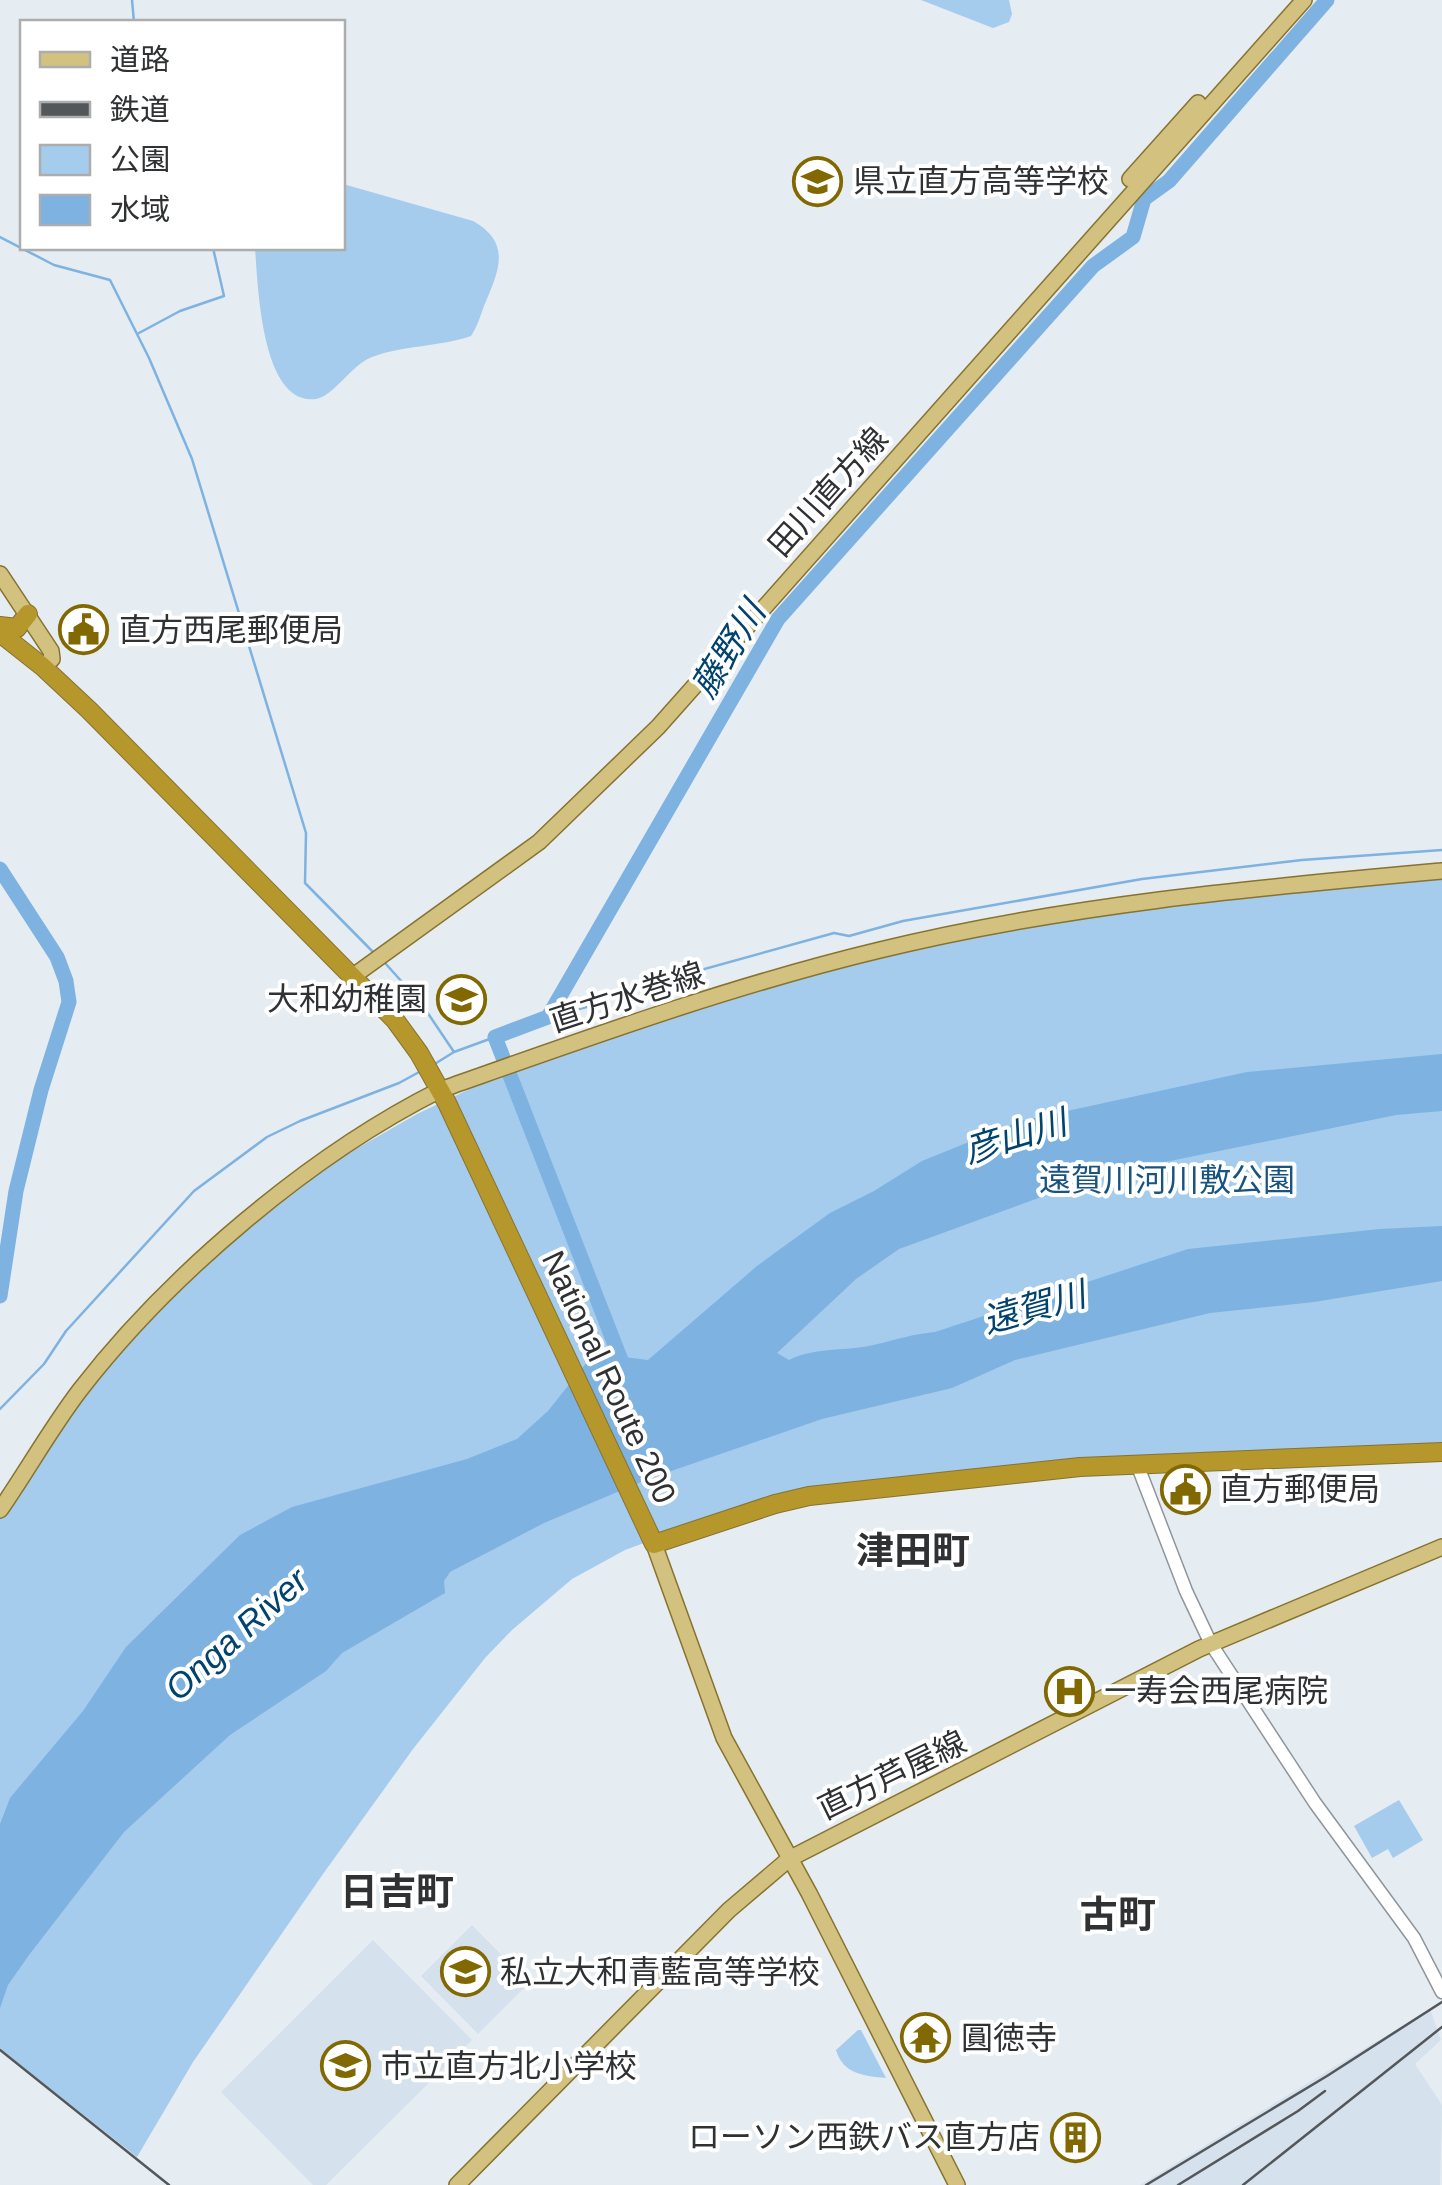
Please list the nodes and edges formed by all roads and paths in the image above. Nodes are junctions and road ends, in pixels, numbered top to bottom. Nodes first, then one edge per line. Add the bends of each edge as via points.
1 (1292, 0) edge
2 (1304, 0) edge
3 (0, 574) edge
4 (28, 614) junction
5 (0, 626) edge
6 (0, 634) edge
7 (44, 667) junction
8 (1442, 871) edge
9 (350, 974) junction
10 (444, 1097) junction
11 (1442, 1452) edge
12 (1137, 1464) junction
13 (0, 1510) edge
14 (652, 1539) junction
15 (1442, 1546) edge
16 (1211, 1644) junction
17 (789, 1859) junction
18 (1442, 1992) edge
19 (458, 2185) edge
20 (958, 2185) edge

1 - 9 main road, 田川直方線 via 654,722 530,838
2 - 9 main road, 田川直方線 via 658,726 539,842
3 - 4 main road
4 - 5 highway via 18,628
4 - 7 main road via 51,651
6 - 7 highway, National Route 200
7 - 9 highway, National Route 200
8 - 10 main road, 直方水巻線 via 1135,902 963,932 756,983
9 - 10 highway, National Route 200 via 395,1020
10 - 13 main road, 直方水巻線 via 408,1106 216,1246 118,1344
10 - 14 highway, National Route 200
11 - 12 highway, National Route 200
12 - 14 highway, National Route 200 via 809,1496
12 - 16 main road
14 - 17 main road via 724,1738
15 - 16 main road, 直方芦屋線
16 - 17 main road, 直方芦屋線
16 - 18 main road via 1414,1938
17 - 19 main road, 直方芦屋線 via 729,1910
17 - 20 main road

